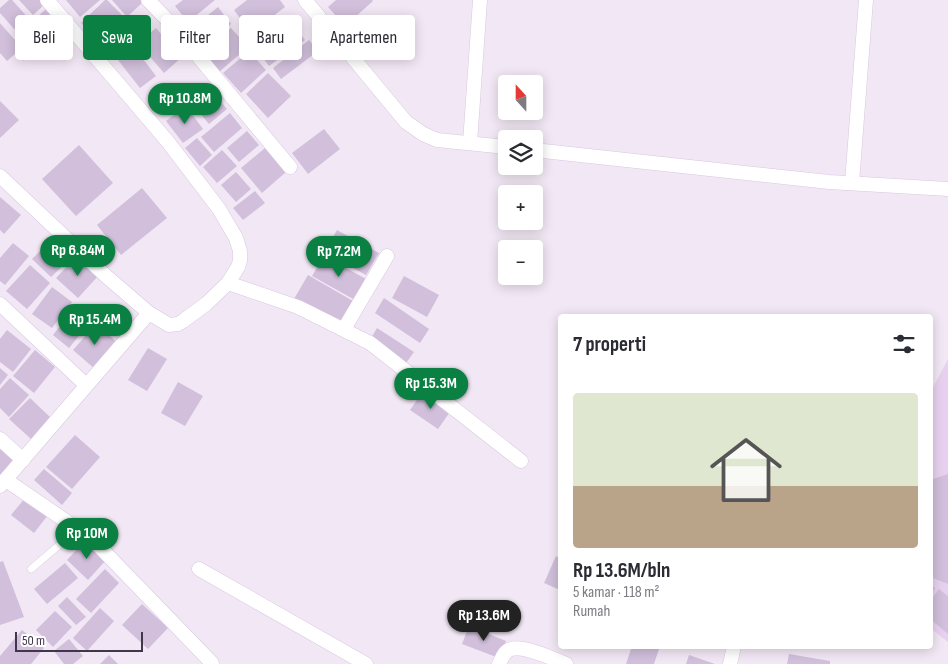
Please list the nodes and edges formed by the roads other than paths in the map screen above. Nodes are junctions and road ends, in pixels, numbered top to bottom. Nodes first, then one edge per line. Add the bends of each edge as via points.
1 (47, 0) edge
2 (148, 0) edge
3 (305, 0) edge
4 (480, 0) edge
5 (866, 0) edge
6 (470, 143) junction
7 (498, 146) edge
8 (543, 151) edge
9 (290, 167) dead end
10 (0, 176) edge
11 (852, 183) junction
12 (948, 189) edge
13 (387, 256) dead end
14 (228, 283) junction
15 (0, 304) edge
16 (150, 313) junction
17 (344, 329) junction
18 (86, 385) junction
19 (0, 439) edge
20 (23, 460) junction
21 (521, 460) dead end
22 (3, 483) edge
23 (78, 529) junction
24 (31, 569) dead end
25 (198, 569) dead end
26 (733, 649) edge
27 (212, 663) edge
28 (366, 664) edge
29 (499, 664) edge
30 (566, 664) edge
31 (730, 664) edge

1 - 14 street via 168,142 224,216 236,238 241,258
2 - 9 street
3 - 6 street via 406,122 431,138
4 - 6 street
5 - 11 street
6 - 7 street
8 - 11 street
10 - 16 street
11 - 12 street
13 - 17 street
14 - 16 street via 178,324 169,324
14 - 17 street via 298,307
15 - 18 street
16 - 18 street
17 - 21 street via 370,343
18 - 20 street
19 - 20 street
20 - 22 street
22 - 23 street
23 - 24 lane
23 - 27 street
25 - 28 street
26 - 31 street
29 - 30 street via 505,652 513,648

